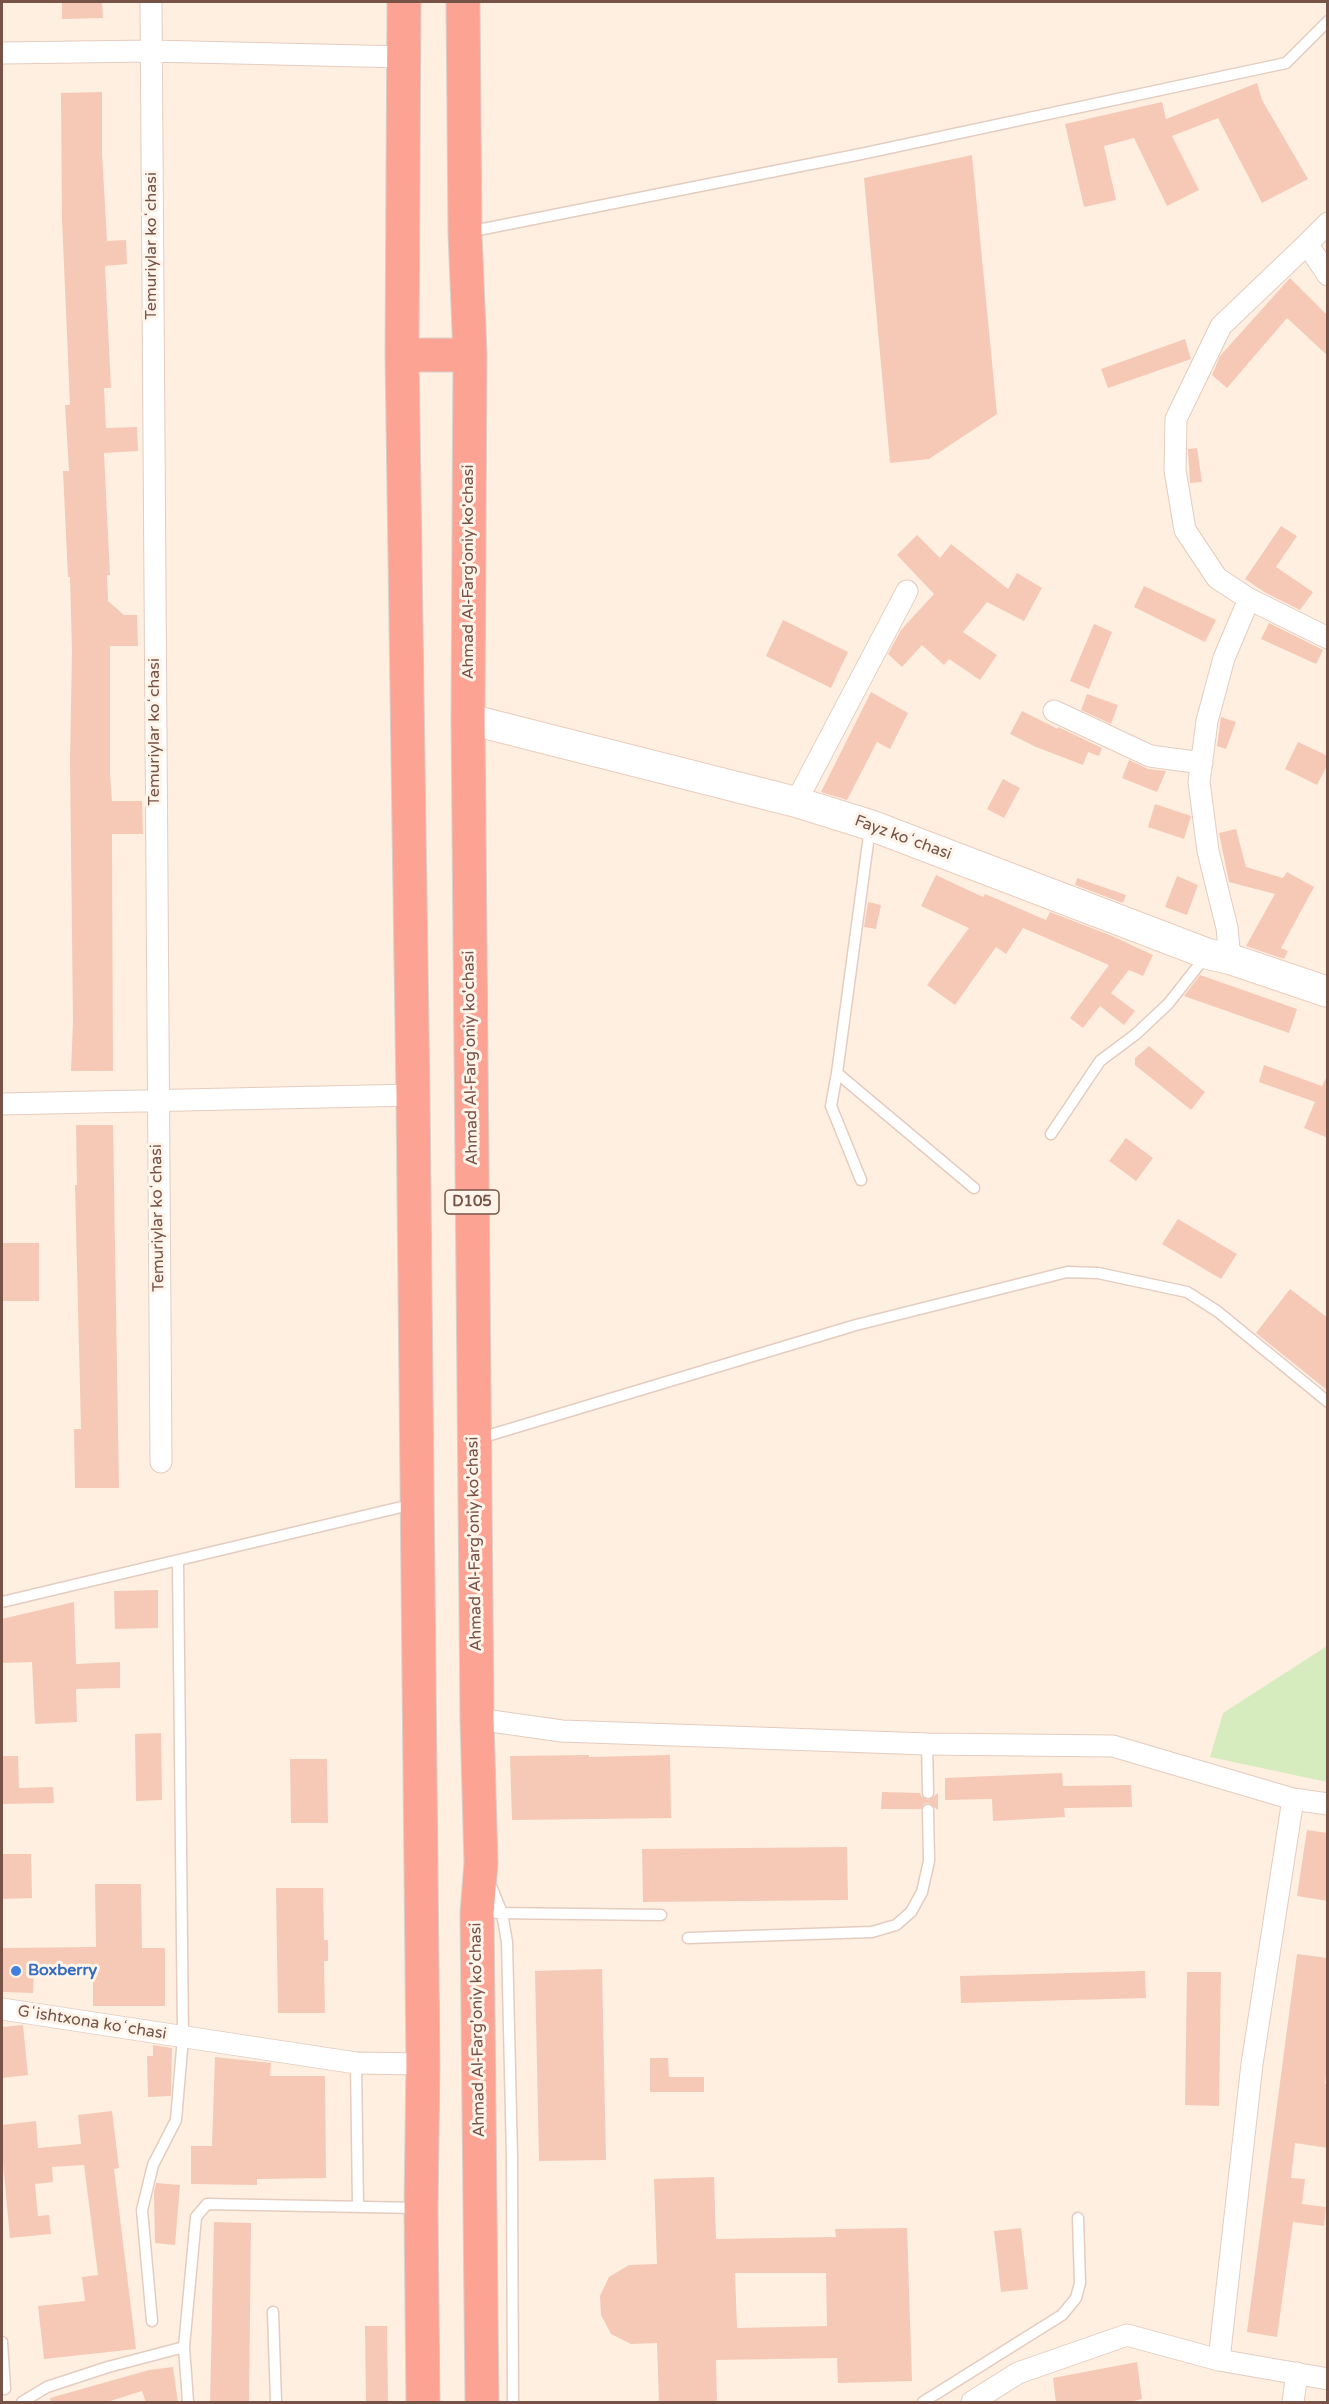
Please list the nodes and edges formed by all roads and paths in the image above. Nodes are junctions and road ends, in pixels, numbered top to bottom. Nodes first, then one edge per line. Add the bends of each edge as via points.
1 (150, 2) edge
2 (404, 2) edge
3 (463, 2) edge
4 (1328, 21) edge
5 (151, 51) junction
6 (2, 53) edge
7 (404, 57) junction
8 (1328, 223) edge
9 (465, 233) junction
10 (1307, 244) junction
11 (1328, 275) edge
12 (402, 355) junction
13 (470, 355) junction
14 (907, 591) dead end
15 (1249, 598) junction
16 (1328, 638) edge
17 (1054, 711) dead end
18 (468, 719) junction
19 (1202, 763) junction
20 (796, 802) junction
21 (870, 825) junction
22 (1219, 956) junction
23 (1328, 992) edge
24 (837, 1073) junction
25 (413, 1095) junction
26 (157, 1102) junction
27 (2, 1104) edge
28 (1051, 1134) dead end
29 (861, 1180) dead end
30 (974, 1188) dead end
31 (1328, 1402) edge
32 (474, 1440) junction
33 (161, 1462) dead end
34 (417, 1503) junction
35 (177, 1561) junction
36 (2, 1602) edge
37 (477, 1719) junction
38 (927, 1744) junction
39 (928, 1793) dead end
40 (1293, 1798) junction
41 (1328, 1804) edge
42 (928, 1810) dead end
43 (490, 1913) junction
44 (660, 1915) dead end
45 (687, 1938) dead end
46 (2, 2009) edge
47 (183, 2037) junction
48 (357, 2063) junction
49 (423, 2064) junction
50 (358, 2206) junction
51 (421, 2209) junction
52 (1078, 2218) dead end
53 (273, 2312) dead end
54 (152, 2321) dead end
55 (2, 2342) edge
56 (184, 2346) junction
57 (1219, 2360) junction
58 (1297, 2373) junction
59 (1328, 2379) edge
60 (5, 2388) dead end
61 (983, 2399) edge
62 (22, 2403) edge
63 (188, 2403) edge
64 (276, 2403) edge
65 (423, 2403) edge
66 (482, 2403) edge
67 (513, 2403) edge
68 (923, 2403) edge
69 (1293, 2403) edge

1 - 5 street, Temuriylar koʻchasi
2 - 7 highway
3 - 9 highway, Ahmad Al-Farg'oniy ko'chasi / D105
4 - 9 lane via 1287,63
5 - 6 street
5 - 7 street
5 - 26 street, Temuriylar koʻchasi
7 - 12 highway
8 - 10 street
9 - 13 highway, Ahmad Al-Farg'oniy ko'chasi / D105
10 - 11 street
10 - 15 street via 1221,326 1176,419 1175,470 1185,530 1217,578
12 - 13 highway
12 - 25 highway
13 - 18 highway, Ahmad Al-Farg'oniy ko'chasi / D105
14 - 20 street
15 - 16 street
15 - 19 street via 1224,658 1207,721
17 - 19 street via 1150,756
18 - 20 street, Fayz koʻchasi
18 - 32 highway, Ahmad Al-Farg'oniy ko'chasi / D105
19 - 22 street via 1199,782 1208,851 1227,928
20 - 21 street, Fayz koʻchasi
21 - 22 street, Fayz koʻchasi
21 - 24 lane
22 - 23 street, Fayz koʻchasi
22 - 28 lane via 1101,1061
24 - 29 lane via 831,1106
24 - 30 lane
25 - 26 street
25 - 34 highway
26 - 27 street
26 - 33 street, Temuriylar koʻchasi
31 - 32 lane via 1217,1311 1186,1292 1098,1273 1067,1272 856,1325
32 - 37 highway, Ahmad Al-Farg'oniy ko'chasi / D105
34 - 35 lane
34 - 49 highway
35 - 36 lane
35 - 47 lane
37 - 38 street via 562,1731
37 - 43 highway, Ahmad Al-Farg'oniy ko'chasi / D105 via 481,1863
38 - 39 lane
38 - 40 street via 1113,1746
40 - 41 street
40 - 57 street via 1251,2064
42 - 45 lane via 929,1861 922,1892 911,1912 896,1925 872,1932
43 - 44 lane
43 - 66 highway, Ahmad Al-Farg'oniy ko'chasi / D105
43 - 67 lane via 507,1942
46 - 47 street, Gʻishtxona koʻchasi
47 - 48 street, Gʻishtxona koʻchasi
47 - 54 lane via 176,2120 153,2165 142,2210
48 - 49 street, Gʻishtxona koʻchasi
48 - 50 lane
49 - 51 highway
50 - 51 lane
50 - 56 lane via 207,2204 196,2217
51 - 65 highway
52 - 68 lane via 1080,2283 1076,2298 1062,2315
53 - 64 lane
55 - 60 lane
56 - 62 lane via 47,2387
56 - 63 lane
57 - 58 street
57 - 61 street via 1127,2335 1018,2373
58 - 59 street
58 - 69 street

